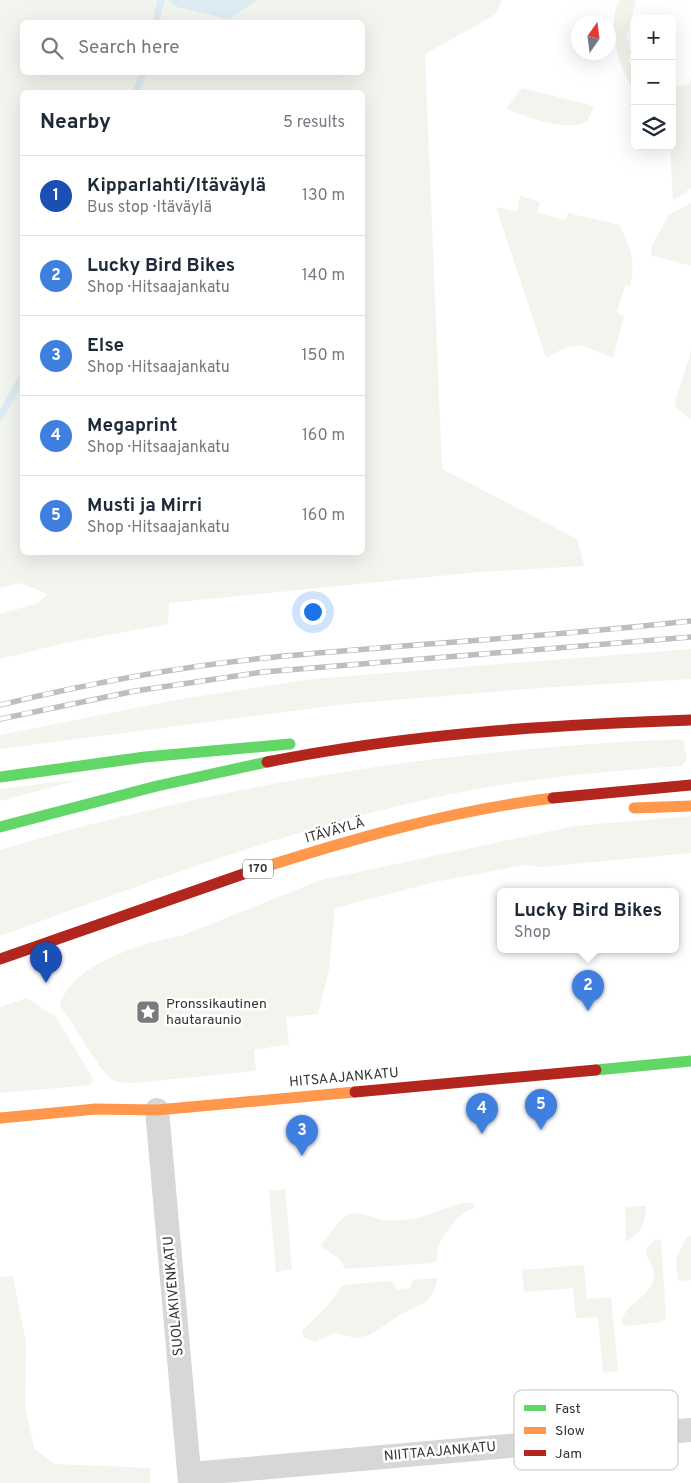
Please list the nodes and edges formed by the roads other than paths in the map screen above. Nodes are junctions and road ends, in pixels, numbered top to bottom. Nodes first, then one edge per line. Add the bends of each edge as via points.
1 (691, 712) edge
2 (691, 720) edge
3 (642, 721) junction
4 (446, 734) junction
5 (0, 777) edge
6 (691, 785) edge
7 (691, 806) edge
8 (618, 808) dead end
9 (541, 812) dead end
10 (445, 817) junction
11 (0, 827) edge
12 (0, 959) edge
13 (691, 1061) edge
14 (158, 1110) junction
15 (0, 1118) edge
16 (691, 1430) edge
17 (678, 1431) edge
18 (514, 1447) edge
19 (190, 1479) edge

1 - 3 main road
2 - 3 main road
3 - 4 main road
4 - 5 main road via 196,750
4 - 11 main road via 316,753 158,785
6 - 10 main road, ITÄVÄYLÄ / 170 via 572,794
7 - 8 main road
9 - 10 main road
10 - 12 main road, ITÄVÄYLÄ / 170 via 220,881
13 - 14 main road, HITSAAJANKATU
14 - 15 main road, HITSAAJANKATU via 96,1109
14 - 19 street, SUOLAKIVENKATU
16 - 17 street, NIITTAAJANKATU
18 - 19 street, NIITTAAJANKATU

